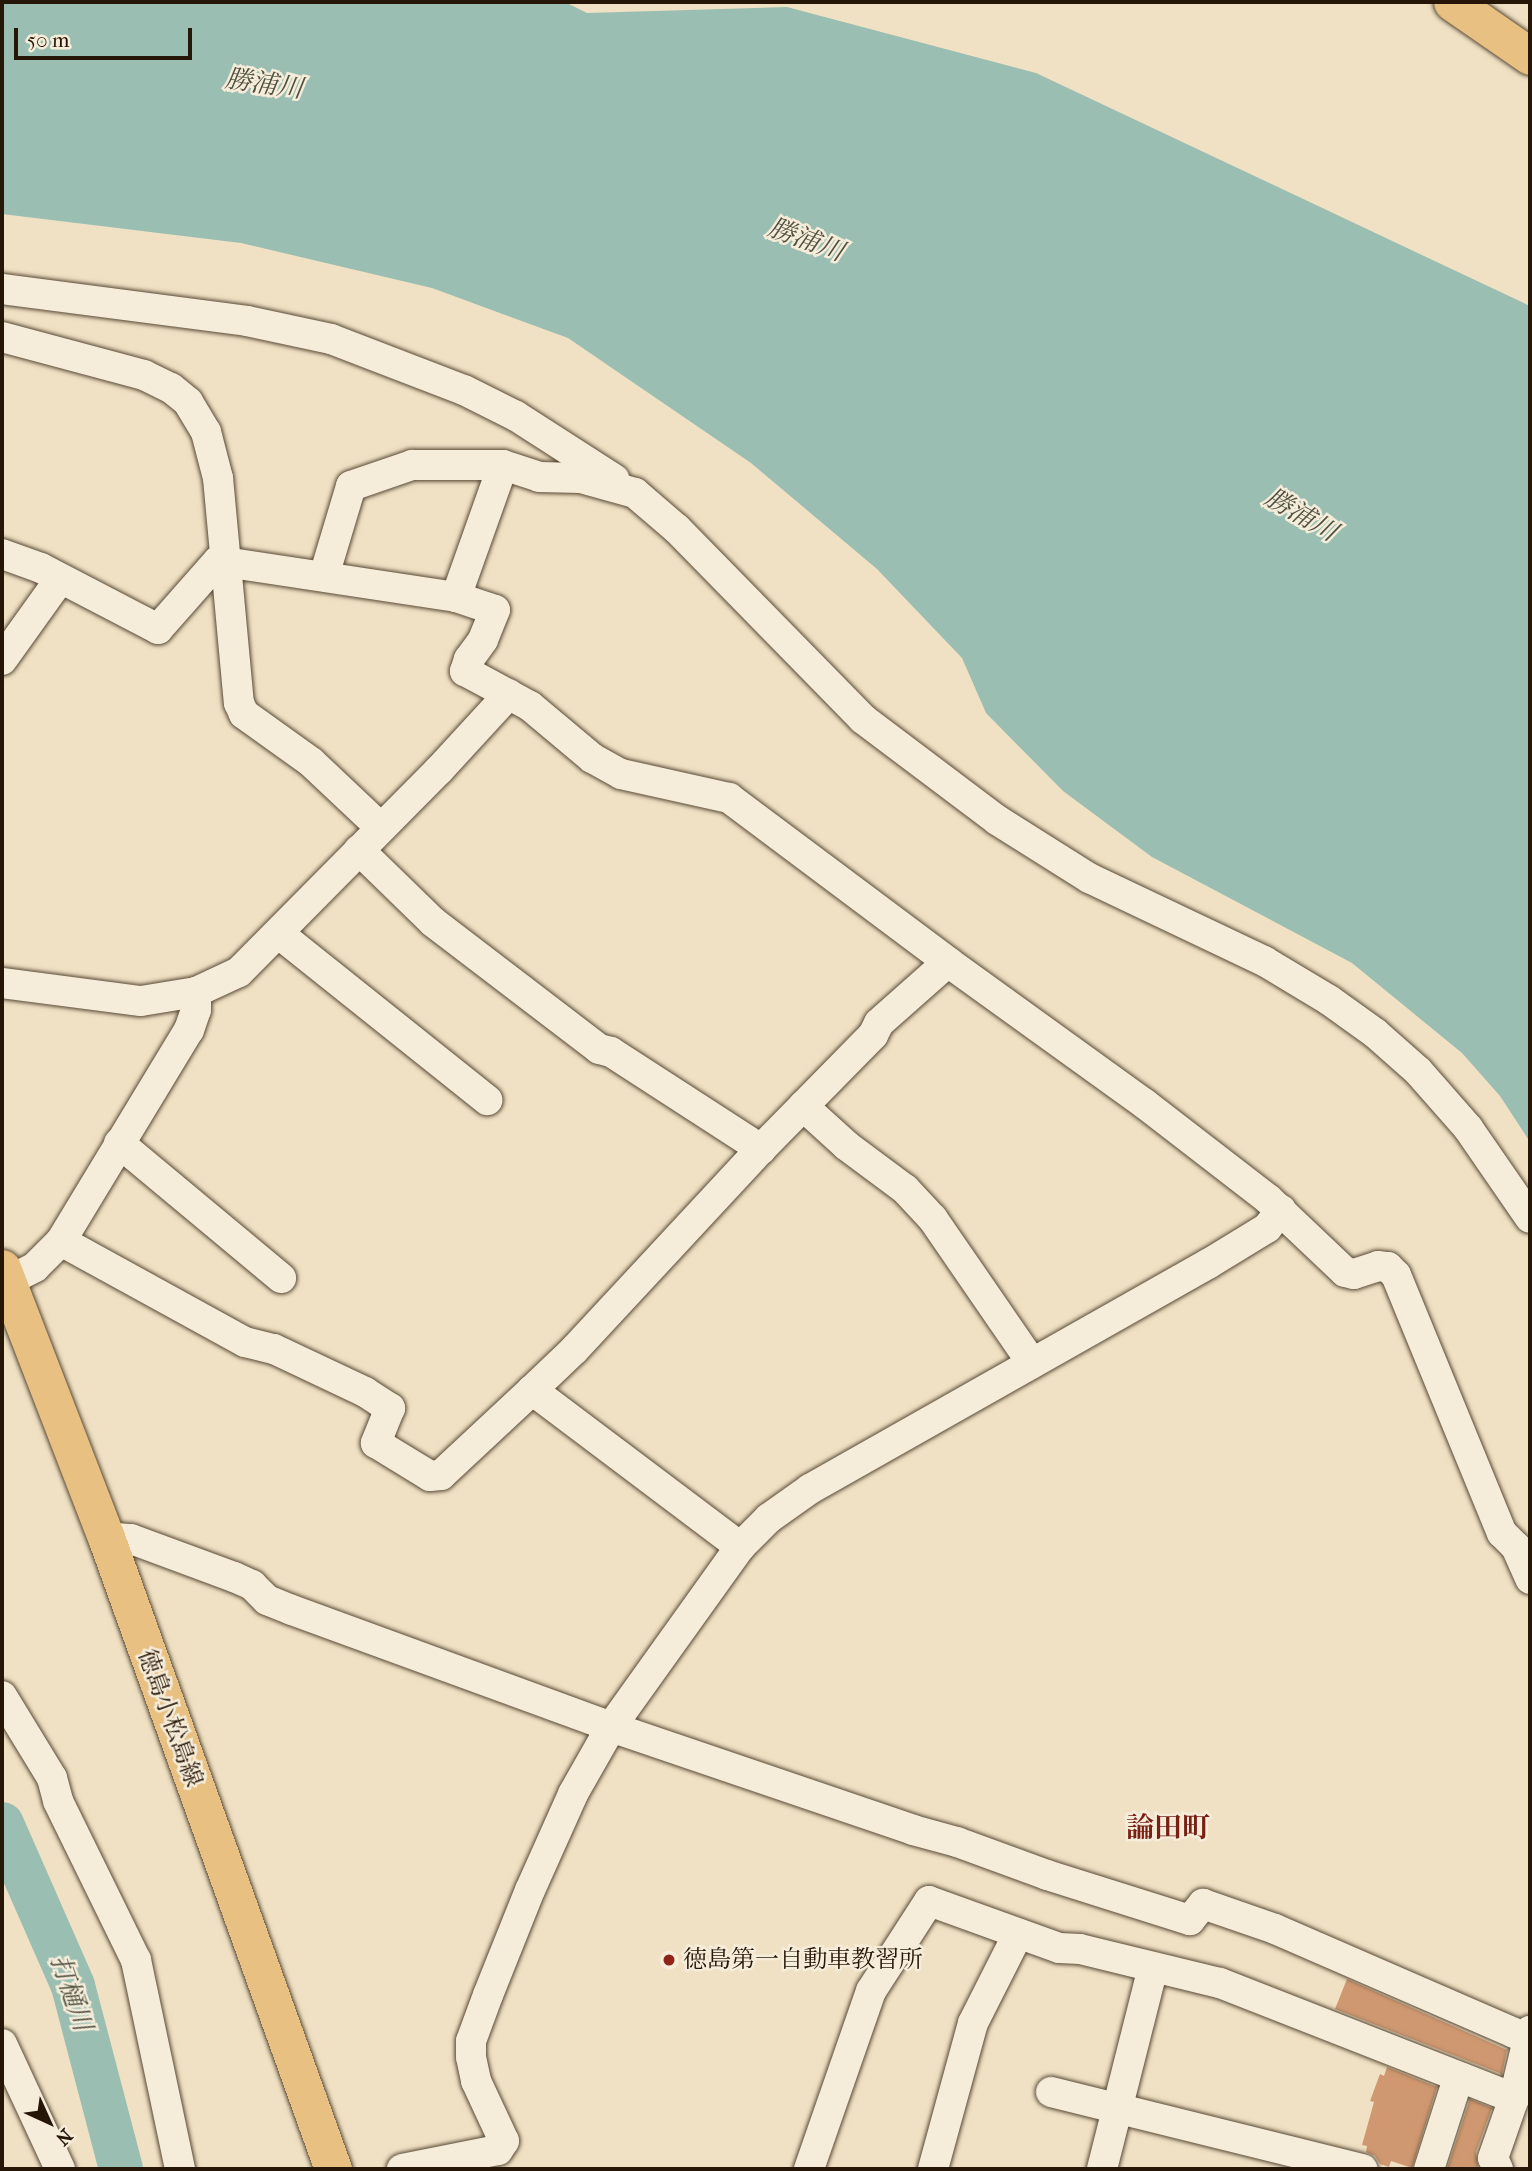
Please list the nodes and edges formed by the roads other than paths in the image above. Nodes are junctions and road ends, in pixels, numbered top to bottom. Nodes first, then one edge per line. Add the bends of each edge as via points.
1 (1452, 2) edge
2 (1530, 57) edge
3 (2, 289) edge
4 (2, 337) edge
5 (503, 466) junction
6 (635, 493) junction
7 (2, 554) edge
8 (226, 562) junction
9 (324, 576) junction
10 (60, 579) junction
11 (456, 597) junction
12 (2, 660) edge
13 (509, 694) junction
14 (381, 828) junction
15 (359, 850) junction
16 (278, 933) junction
17 (948, 962) junction
18 (2, 983) edge
19 (196, 992) junction
20 (487, 1100) dead end
21 (803, 1106) junction
22 (119, 1143) junction
23 (761, 1149) junction
24 (1281, 1210) junction
25 (1530, 1218) edge
26 (61, 1241) junction
27 (5, 1275) edge
28 (281, 1278) dead end
29 (1032, 1363) junction
30 (532, 1390) junction
31 (106, 1537) junction
32 (740, 1548) junction
33 (1530, 1579) edge
34 (2, 1696) edge
35 (611, 1727) junction
36 (1018, 1934) junction
37 (1153, 1968) junction
38 (1530, 2035) edge
39 (2, 2043) edge
40 (1461, 2078) junction
41 (1051, 2092) dead end
42 (1514, 2098) junction
43 (1116, 2110) junction
44 (60, 2169) edge
45 (180, 2169) edge
46 (332, 2169) edge
47 (402, 2169) edge
48 (809, 2169) edge
49 (933, 2169) edge
50 (1102, 2169) edge
51 (1363, 2169) edge
52 (1429, 2169) edge
53 (1498, 2169) edge

1 - 2 main road
3 - 6 street via 247,321 331,339 464,390 516,416
4 - 8 street via 144,375 188,402 206,432 218,478
5 - 6 street via 539,477 581,478
5 - 9 street via 412,465 351,486
5 - 11 street
6 - 25 street via 863,719 997,820 1089,878 1264,961 1375,1032 1418,1071 1468,1128
7 - 10 street
8 - 9 street
8 - 10 street via 218,561 158,629
8 - 14 street via 232,651 244,714 311,762
9 - 11 street
10 - 12 street
11 - 13 street via 495,610 466,671
13 - 14 street
13 - 17 street via 592,758 621,774 729,798
14 - 15 street
15 - 16 street
15 - 23 street via 433,922 599,1049 611,1052
16 - 19 street via 239,972
16 - 20 street
17 - 21 street via 879,1023 873,1035
17 - 24 street via 1145,1104
18 - 19 street via 141,1001
19 - 22 street via 189,1030
21 - 23 street
21 - 29 street via 905,1189 933,1219
22 - 26 street
22 - 28 street
23 - 30 street
24 - 29 street via 1266,1228 1220,1257
24 - 33 street via 1345,1272 1354,1274 1378,1266 1388,1267 1396,1275 1502,1532 1516,1547
26 - 27 street via 35,1267
26 - 30 street via 245,1342 274,1349 365,1392 390,1408 376,1443 430,1476 441,1475
27 - 31 main road, 徳島小松島線
29 - 32 street via 810,1489 769,1518
30 - 32 street
31 - 35 street via 131,1539 234,1577 279,1605
31 - 46 main road, 徳島小松島線
32 - 35 street
34 - 45 street via 52,1778 58,1801 136,1960
35 - 38 street via 1190,1920 1203,1904 1275,1929 1514,2033
35 - 47 street via 573,1794 530,1890 471,2041 476,2081 504,2141 498,2150
36 - 37 street via 1059,1948
36 - 48 street via 929,1901 871,1991
36 - 49 street via 973,2023
37 - 40 street via 1258,1996
37 - 43 street
38 - 42 street
39 - 44 street
40 - 42 street
40 - 52 street
41 - 43 street
42 - 53 street via 1493,2158
43 - 50 street
43 - 51 street

